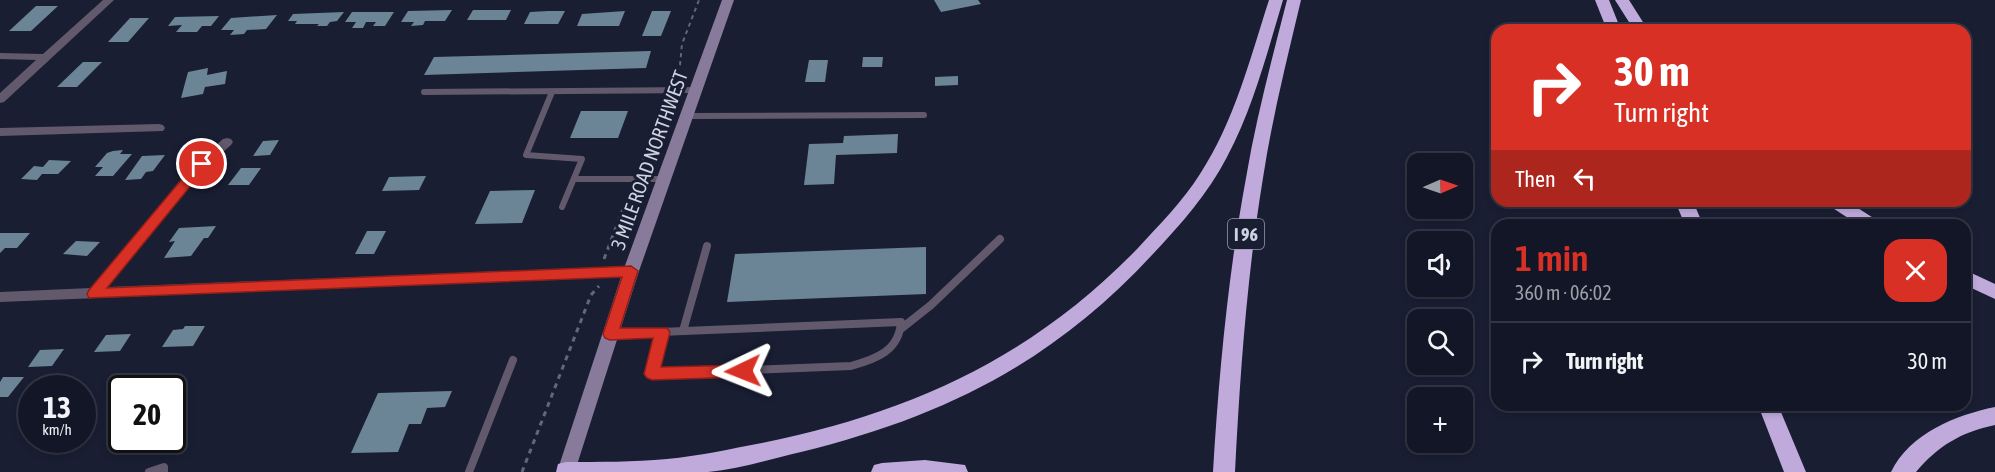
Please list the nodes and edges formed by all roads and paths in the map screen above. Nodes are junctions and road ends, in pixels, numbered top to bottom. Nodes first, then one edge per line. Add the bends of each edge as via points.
1 (108, 0) edge
2 (699, 0) edge
3 (728, 0) edge
4 (1276, 0) edge
5 (1294, 0) edge
6 (1602, 0) edge
7 (1622, 0) edge
8 (1612, 24) edge
9 (1637, 24) edge
10 (0, 56) edge
11 (44, 57) junction
12 (671, 90) junction
13 (696, 90) junction
14 (424, 92) dead end
15 (552, 92) junction
16 (0, 99) edge
17 (924, 115) dead end
18 (687, 116) junction
19 (159, 128) dead end
20 (0, 132) edge
21 (227, 142) dead end
22 (636, 178) junction
23 (574, 179) junction
24 (664, 179) junction
25 (562, 207) dead end
26 (1844, 207) edge
27 (1862, 219) edge
28 (1000, 239) dead end
29 (707, 246) dead end
30 (631, 271) junction
31 (601, 272) junction
32 (1971, 280) edge
33 (1995, 292) edge
34 (94, 294) junction
35 (0, 297) edge
36 (902, 328) junction
37 (683, 331) junction
38 (662, 332) junction
39 (610, 334) junction
40 (513, 360) dead end
41 (1770, 411) edge
42 (1995, 416) edge
43 (566, 471) edge
44 (149, 472) edge
45 (164, 472) edge
46 (469, 472) edge
47 (522, 472) edge
48 (882, 472) edge
49 (957, 472) edge
50 (1224, 472) edge
51 (1795, 472) edge
52 (1902, 472) edge

1 - 11 street
2 - 12 path via 682,44
3 - 13 main road, 3 MILE ROAD NORTHWEST
4 - 43 highway via 1240,111 1206,178 1172,223 1125,273 1035,347 965,385 897,413 798,444 665,470
5 - 50 highway, I 96 via 1254,177 1239,286
6 - 8 highway
7 - 9 highway
10 - 11 street
11 - 16 street
12 - 13 lane
12 - 15 lane
12 - 22 path
13 - 18 main road, 3 MILE ROAD NORTHWEST
14 - 15 lane
15 - 23 lane via 525,155 582,159
17 - 18 lane
18 - 24 main road, 3 MILE ROAD NORTHWEST
19 - 20 street
21 - 34 street via 202,164
22 - 23 lane
22 - 24 lane
22 - 31 path
23 - 25 lane
24 - 30 main road, 3 MILE ROAD NORTHWEST
26 - 27 highway
28 - 36 lane
29 - 37 lane
30 - 31 street
30 - 39 main road, 3 MILE ROAD NORTHWEST
31 - 34 street
31 - 47 path
32 - 33 highway
34 - 35 street
36 - 37 lane via 901,322 892,321
36 - 38 lane via 893,347 877,359 851,366 652,374
37 - 38 lane
38 - 39 lane
39 - 43 main road, 3 MILE ROAD NORTHWEST
40 - 46 lane
41 - 51 highway
42 - 52 highway via 1966,422 1924,447
44 - 45 lane via 164,467
48 - 49 highway

